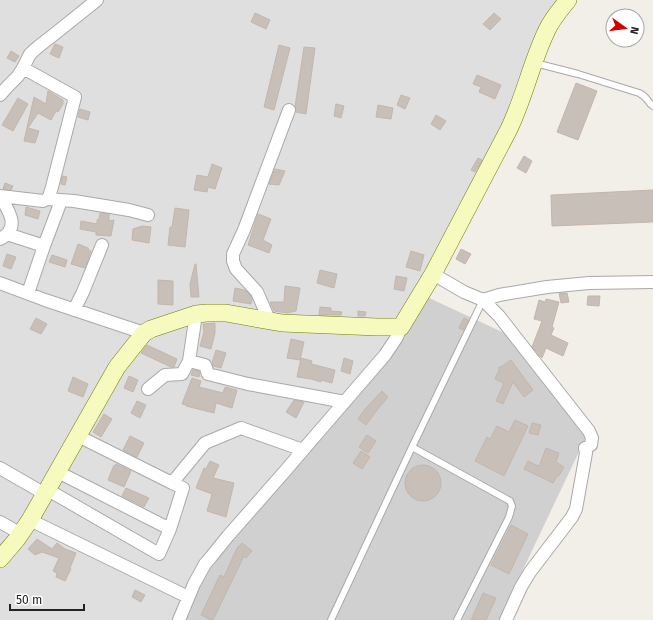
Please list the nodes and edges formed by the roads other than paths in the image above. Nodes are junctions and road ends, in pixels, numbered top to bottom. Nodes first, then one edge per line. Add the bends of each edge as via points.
1 (97, 0) edge
2 (568, 0) edge
3 (533, 63) junction
4 (23, 68) junction
5 (0, 95) edge
6 (653, 106) edge
7 (289, 110) dead end
8 (0, 196) edge
9 (47, 200) junction
10 (61, 201) junction
11 (148, 215) dead end
12 (4, 237) edge
13 (44, 246) junction
14 (102, 246) dead end
15 (433, 274) junction
16 (653, 282) edge
17 (0, 283) edge
18 (28, 293) junction
19 (483, 300) junction
20 (74, 310) junction
21 (196, 314) junction
22 (270, 322) junction
23 (401, 327) junction
24 (144, 333) junction
25 (189, 361) junction
26 (148, 389) dead end
27 (345, 402) junction
28 (78, 436) junction
29 (412, 447) junction
30 (303, 450) junction
31 (0, 468) edge
32 (58, 472) junction
33 (172, 483) junction
34 (47, 492) junction
35 (0, 522) edge
36 (26, 527) junction
37 (170, 529) junction
38 (0, 559) edge
39 (188, 597) junction
40 (178, 620) edge
41 (331, 620) edge
42 (457, 620) edge
43 (506, 620) edge

1 - 4 street via 30,54
2 - 3 street via 547,29
3 - 6 lane via 640,93 646,96
3 - 15 street via 515,118
4 - 5 street
4 - 9 street via 75,97
7 - 22 street via 233,254 236,269 257,292
8 - 9 street
8 - 12 street via 12,222 11,229
9 - 10 street
10 - 11 street via 74,201
10 - 13 street
12 - 13 street
13 - 18 street
14 - 20 street
15 - 19 street
15 - 23 street
16 - 19 street via 547,287
17 - 18 street
18 - 20 street
19 - 29 lane
19 - 43 street via 499,316 592,438 591,445 585,448 576,509 530,572
20 - 24 street
21 - 22 street via 226,313
21 - 24 street
21 - 25 street
22 - 23 street
23 - 27 street via 385,355
24 - 28 street via 117,367
25 - 26 street via 182,374 165,376
25 - 27 street via 205,365 208,374
27 - 30 street
28 - 32 street
28 - 33 street
29 - 41 lane
29 - 42 lane via 510,501 512,506 509,517
30 - 33 street via 241,428 205,443
30 - 39 street via 208,560
31 - 34 street
32 - 34 street
32 - 37 street
33 - 37 street via 183,488
34 - 36 street
34 - 37 street via 158,554
35 - 36 street
36 - 38 street
36 - 39 street
39 - 40 street

